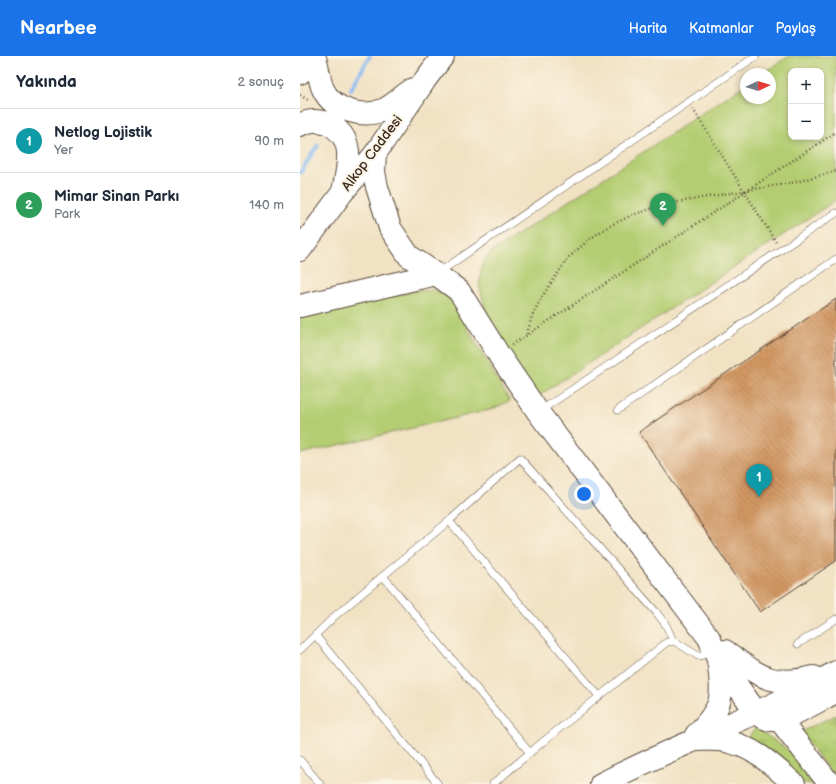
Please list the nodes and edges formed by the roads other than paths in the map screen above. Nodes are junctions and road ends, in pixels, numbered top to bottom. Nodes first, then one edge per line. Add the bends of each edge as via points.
1 (312, 56) edge
2 (443, 56) edge
3 (756, 56) edge
4 (300, 73) edge
5 (425, 80) junction
6 (300, 124) edge
7 (375, 154) junction
8 (342, 193) junction
9 (836, 213) edge
10 (300, 250) edge
11 (836, 259) edge
12 (436, 274) junction
13 (300, 306) edge
14 (618, 410) dead end
15 (538, 412) junction
16 (449, 521) junction
17 (383, 576) junction
18 (836, 619) edge
19 (315, 635) junction
20 (673, 641) junction
21 (798, 644) dead end
22 (717, 649) junction
23 (300, 650) edge
24 (836, 671) edge
25 (836, 692) edge
26 (599, 696) junction
27 (768, 712) junction
28 (692, 740) junction
29 (530, 753) junction
30 (300, 760) edge
31 (320, 784) edge
32 (438, 784) edge
33 (493, 784) edge
34 (601, 784) edge
35 (794, 784) edge
36 (830, 784) edge

1 - 4 main road
1 - 5 main road via 317,62 323,88 330,100 343,110 374,112 385,109
2 - 5 main road, Alkop Caddesi
3 - 12 lane
5 - 7 main road, Alkop Caddesi
6 - 8 main road via 309,121 325,122 336,128 345,138 349,152
7 - 8 main road, Alkop Caddesi
7 - 12 main road via 374,172 377,187 390,228 409,256
8 - 10 main road, Alkop Caddesi
9 - 15 lane
11 - 14 lane
12 - 13 main road
12 - 15 main road via 459,291 498,355
15 - 22 main road
16 - 17 lane
16 - 20 lane via 520,458 656,612 666,625
16 - 26 lane
17 - 19 lane
17 - 29 lane
18 - 21 lane
19 - 23 lane
19 - 32 lane
20 - 22 lane via 696,656
20 - 26 lane via 667,642
22 - 24 main road via 775,681 798,681
22 - 27 main road
22 - 28 main road via 721,700 715,713
24 - 27 main road
25 - 27 main road via 791,715
26 - 29 lane
27 - 28 main road
27 - 36 main road
28 - 34 main road
28 - 35 main road via 726,741 748,748
29 - 33 lane
30 - 31 lane

